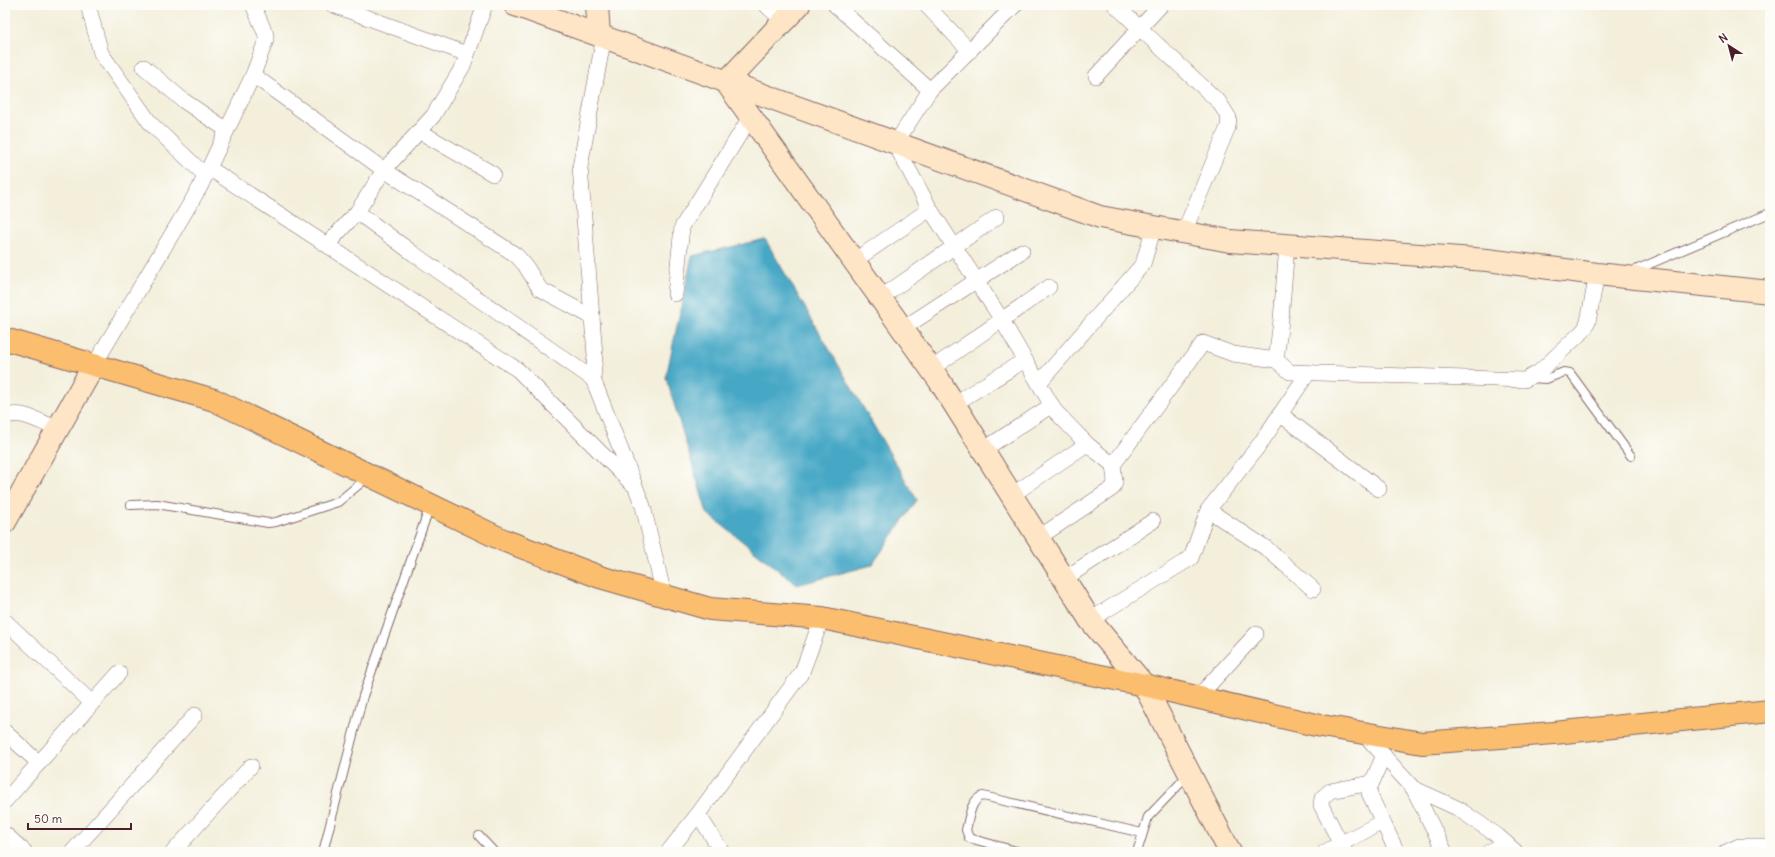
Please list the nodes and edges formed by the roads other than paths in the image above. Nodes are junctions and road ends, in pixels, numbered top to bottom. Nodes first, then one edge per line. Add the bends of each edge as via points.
1 (88, 5) edge
2 (253, 5) edge
3 (333, 5) edge
4 (484, 5) edge
5 (515, 5) edge
6 (597, 5) edge
7 (766, 5) edge
8 (799, 5) edge
9 (835, 5) edge
10 (926, 5) edge
11 (1014, 5) edge
12 (1115, 5) edge
13 (1161, 5) edge
14 (783, 22) junction
15 (1139, 28) junction
16 (602, 36) junction
17 (970, 51) junction
18 (467, 54) junction
19 (144, 67) dead end
20 (253, 75) junction
21 (1096, 76) dead end
22 (726, 82) junction
23 (930, 90) junction
24 (751, 116) junction
25 (227, 130) junction
26 (419, 131) junction
27 (895, 144) junction
28 (384, 170) junction
29 (493, 174) dead end
30 (205, 177) junction
31 (930, 209) junction
32 (357, 212) junction
33 (1770, 213) edge
34 (997, 216) dead end
35 (1154, 227) junction
36 (1184, 232) junction
37 (327, 245) junction
38 (1287, 245) junction
39 (954, 246) junction
40 (1022, 251) dead end
41 (854, 261) junction
42 (1597, 274) junction
43 (1621, 276) junction
44 (977, 281) junction
45 (1049, 287) dead end
46 (1770, 292) edge
47 (675, 294) dead end
48 (880, 298) junction
49 (592, 317) junction
50 (1002, 321) junction
51 (902, 329) junction
52 (5, 339) edge
53 (1025, 360) junction
54 (1276, 360) junction
55 (94, 365) junction
56 (931, 369) junction
57 (1308, 373) junction
58 (1531, 378) junction
59 (592, 379) junction
60 (1039, 383) junction
61 (954, 404) junction
62 (1052, 405) junction
63 (1280, 414) junction
64 (5, 417) edge
65 (58, 429) junction
66 (1087, 444) junction
67 (983, 450) junction
68 (1631, 456) dead end
69 (1113, 465) junction
70 (369, 476) junction
71 (635, 487) junction
72 (1378, 489) dead end
73 (1012, 495) junction
74 (131, 505) dead end
75 (430, 506) junction
76 (1208, 510) junction
77 (1153, 521) dead end
78 (5, 522) edge
79 (1038, 538) junction
80 (1064, 579) junction
81 (1313, 589) dead end
82 (664, 596) junction
83 (822, 618) junction
84 (1090, 620) junction
85 (5, 621) edge
86 (1256, 634) dead end
87 (119, 673) dead end
88 (1144, 685) junction
89 (1198, 697) junction
90 (92, 703) junction
91 (1770, 711) edge
92 (195, 715) dead end
93 (5, 732) edge
94 (1363, 733) junction
95 (1384, 755) junction
96 (39, 763) junction
97 (251, 766) dead end
98 (1189, 773) junction
99 (1372, 783) junction
100 (1413, 788) junction
101 (5, 801) edge
102 (698, 814) junction
103 (1382, 822) junction
104 (5, 834) edge
105 (1142, 834) junction
106 (479, 836) dead end
107 (1770, 846) edge
108 (1343, 848) edge
109 (1511, 848) edge
110 (76, 851) edge
111 (25, 852) edge
112 (173, 852) edge
113 (323, 852) edge
114 (494, 852) edge
115 (668, 852) edge
116 (722, 852) edge
117 (1020, 852) edge
118 (1137, 852) edge
119 (1230, 852) edge
120 (1325, 852) edge
121 (1396, 852) edge
122 (1445, 852) edge
123 (1489, 852) edge
124 (1726, 852) edge

1 - 30 street via 106,60 151,124
2 - 20 street via 266,40
3 - 18 street
4 - 18 street
5 - 16 main road
6 - 16 main road
7 - 14 street
8 - 14 main road
9 - 23 street
10 - 17 street
11 - 17 street
12 - 15 street
13 - 15 street
14 - 22 main road
15 - 21 street
15 - 36 street via 1219,102 1229,118 1228,128
16 - 22 main road
16 - 49 street via 580,167
17 - 23 street
18 - 26 street via 463,66 433,116
19 - 25 street via 184,101
20 - 25 street
20 - 28 street
22 - 24 main road
22 - 27 main road
23 - 27 street
24 - 41 main road
24 - 47 street via 682,227
25 - 30 street
26 - 28 street
26 - 29 street
27 - 31 street
27 - 35 main road via 1100,217
28 - 32 street
28 - 49 street via 516,255 540,289
30 - 37 street
30 - 55 street
31 - 39 street
31 - 41 street
32 - 37 street
32 - 59 street
33 - 43 lane
34 - 39 street
35 - 36 main road
35 - 60 street via 1143,264
36 - 38 main road via 1230,241
37 - 71 street via 518,370
38 - 42 main road via 1487,260
38 - 54 street
39 - 44 street
39 - 48 street
40 - 44 street
41 - 48 main road
42 - 43 main road
42 - 58 street via 1586,326
43 - 46 main road
44 - 50 street
44 - 51 street
45 - 50 street
48 - 51 main road
49 - 59 street
50 - 53 street
50 - 56 street
51 - 56 main road
52 - 55 main road
53 - 60 street
53 - 61 street
54 - 57 street via 1290,372
54 - 69 street via 1233,354 1203,343
55 - 65 main road
55 - 70 main road via 214,400
56 - 61 main road
57 - 58 street via 1524,380
57 - 63 street
58 - 68 lane via 1546,379 1564,372 1570,373
59 - 71 street
60 - 62 street
61 - 67 main road
62 - 66 street
62 - 67 street
63 - 72 street
63 - 76 street
64 - 65 street via 16,414
65 - 78 main road
66 - 69 street
66 - 73 street
67 - 73 main road
69 - 79 street via 1113,488
70 - 74 lane via 338,502 268,523 157,504
70 - 75 main road
71 - 82 street via 643,506
73 - 79 main road
75 - 82 main road via 503,540 600,577
75 - 113 lane via 363,696
76 - 81 street via 1266,548
76 - 84 street via 1191,558
77 - 80 street
79 - 80 main road
80 - 84 main road
82 - 83 main road via 710,609
83 - 88 main road
83 - 102 street via 802,672
84 - 88 main road
85 - 90 street
86 - 89 street
87 - 90 street
88 - 89 main road
88 - 98 main road
89 - 94 main road via 1239,709
90 - 96 street
91 - 94 main road via 1422,743
92 - 110 street
93 - 96 street
94 - 95 street
95 - 99 street
95 - 100 street
96 - 101 street
97 - 112 street
98 - 105 lane via 1148,817
98 - 119 main road
99 - 103 street via 1369,793
99 - 108 street via 1330,791 1322,798 1321,805
100 - 109 street via 1457,808
100 - 122 street
102 - 115 street
102 - 116 street
103 - 108 street
103 - 121 street
104 - 111 street
105 - 117 lane via 979,797 974,802 967,834 973,840
105 - 118 lane
106 - 114 lane
107 - 124 street via 1739,846
108 - 120 street
109 - 123 street

